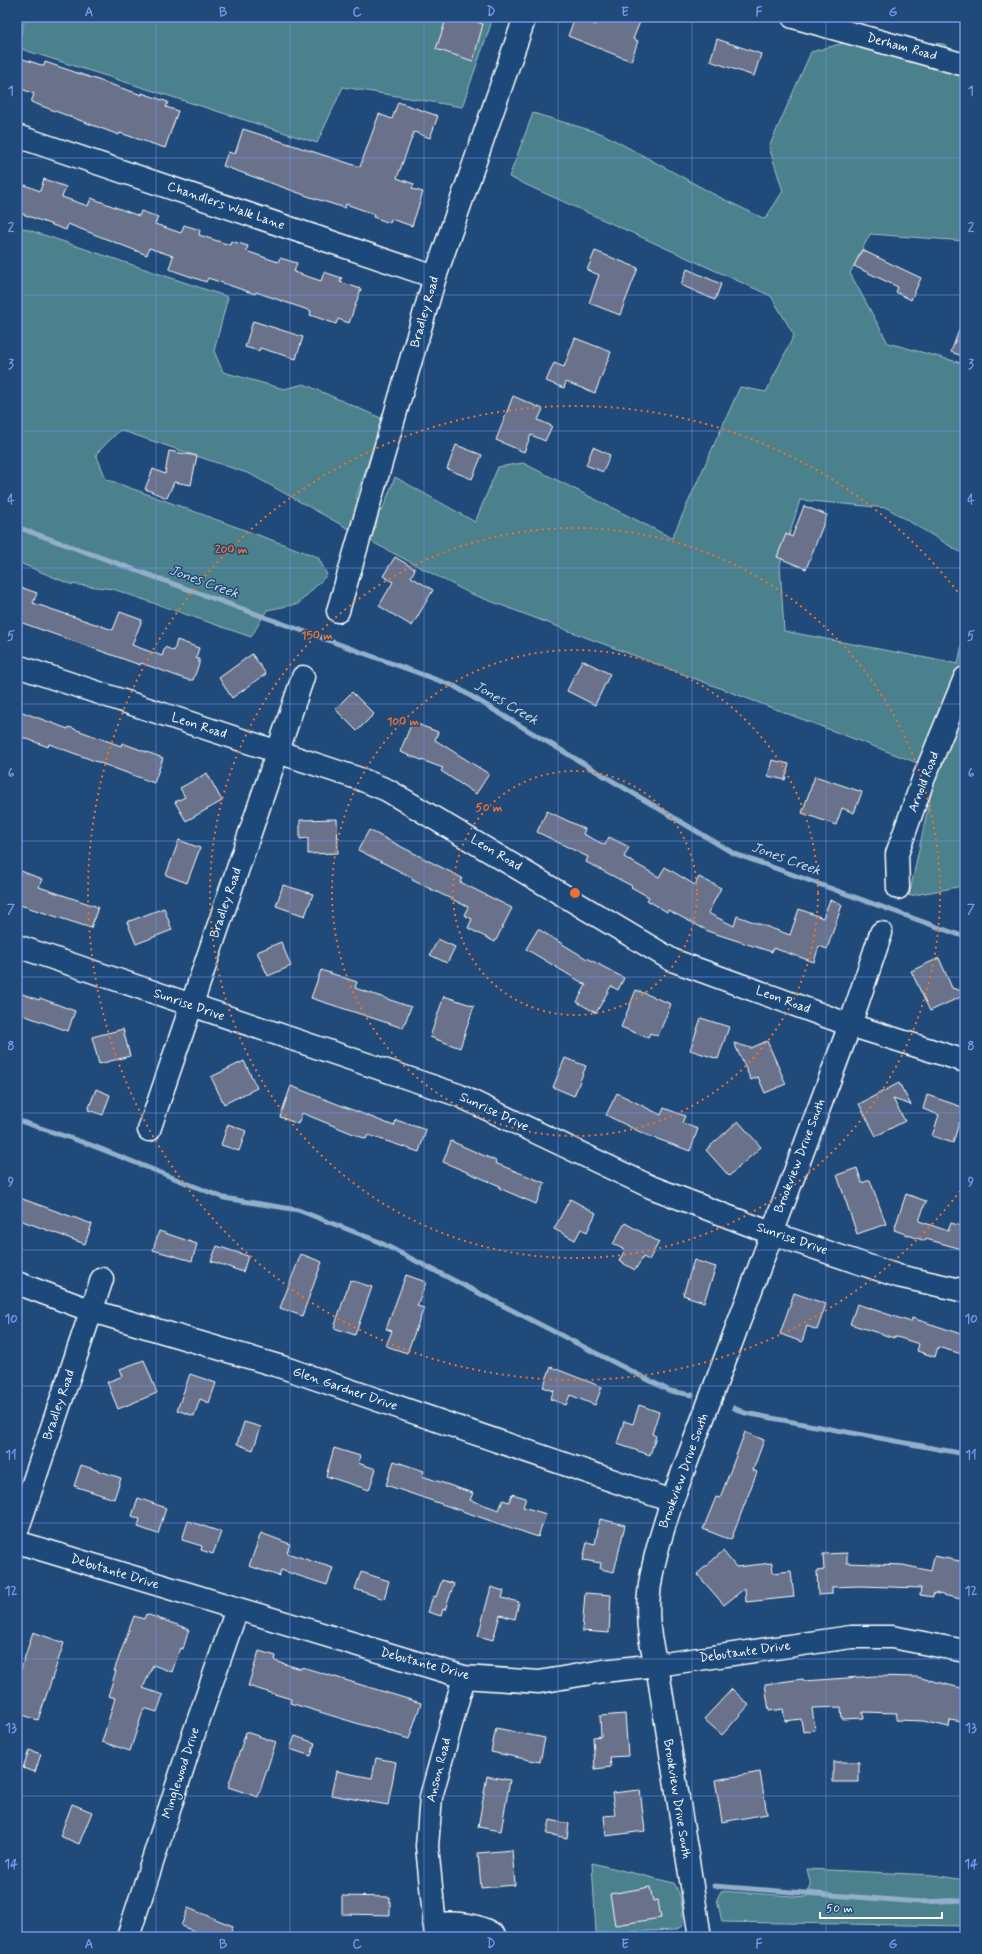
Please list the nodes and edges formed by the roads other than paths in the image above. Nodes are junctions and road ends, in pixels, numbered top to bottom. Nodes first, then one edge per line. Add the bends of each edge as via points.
1 (525, 17) edge
2 (793, 17) edge
3 (965, 65) edge
4 (17, 136) edge
5 (435, 277) junction
6 (338, 611) dead end
7 (17, 666) edge
8 (303, 677) dead end
9 (965, 678) edge
10 (277, 752) junction
11 (898, 888) dead end
12 (881, 933) dead end
13 (17, 946) edge
14 (192, 1006) junction
15 (850, 1024) junction
16 (965, 1061) edge
17 (149, 1130) dead end
18 (771, 1233) junction
19 (102, 1279) dead end
20 (17, 1283) edge
21 (965, 1291) edge
22 (92, 1310) junction
23 (672, 1501) junction
24 (17, 1531) edge
25 (17, 1542) edge
26 (237, 1609) junction
27 (965, 1651) edge
28 (657, 1665) junction
29 (464, 1677) junction
30 (435, 1930) edge
31 (128, 1937) edge
32 (496, 1937) edge
33 (700, 1937) edge

1 - 5 street, Bradley Road
2 - 3 street, Derham Road
4 - 5 street, Chandlers Walk Lane
5 - 6 street, Bradley Road
7 - 10 street, Leon Road
8 - 10 street, Bradley Road
9 - 11 street, Arnold Road via 923,780 897,854
10 - 14 street, Bradley Road
10 - 15 street, Leon Road via 387,790 672,960
12 - 15 street
13 - 14 street, Sunrise Drive
14 - 17 street, Bradley Road
14 - 18 street, Sunrise Drive via 458,1095 651,1187
15 - 16 street, Leon Road
15 - 18 street, Brookview Drive South
18 - 21 street, Sunrise Drive via 898,1276
18 - 23 street, Brookview Drive South
19 - 22 street, Bradley Road
20 - 22 street, Glen Gardner Drive
22 - 23 street, Glen Gardner Drive via 282,1367
22 - 24 street, Bradley Road
23 - 28 street, Brookview Drive South via 653,1562 649,1596 647,1622 650,1644
25 - 26 street, Debutante Drive
26 - 29 street, Debutante Drive
26 - 31 street, Minglewood Drive
27 - 28 street, Debutante Drive via 892,1637 851,1637
28 - 29 street, Debutante Drive via 539,1682
28 - 33 street, Brookview Drive South
29 - 30 street, Anson Road via 431,1797 427,1846
30 - 32 street via 473,1925 488,1930

